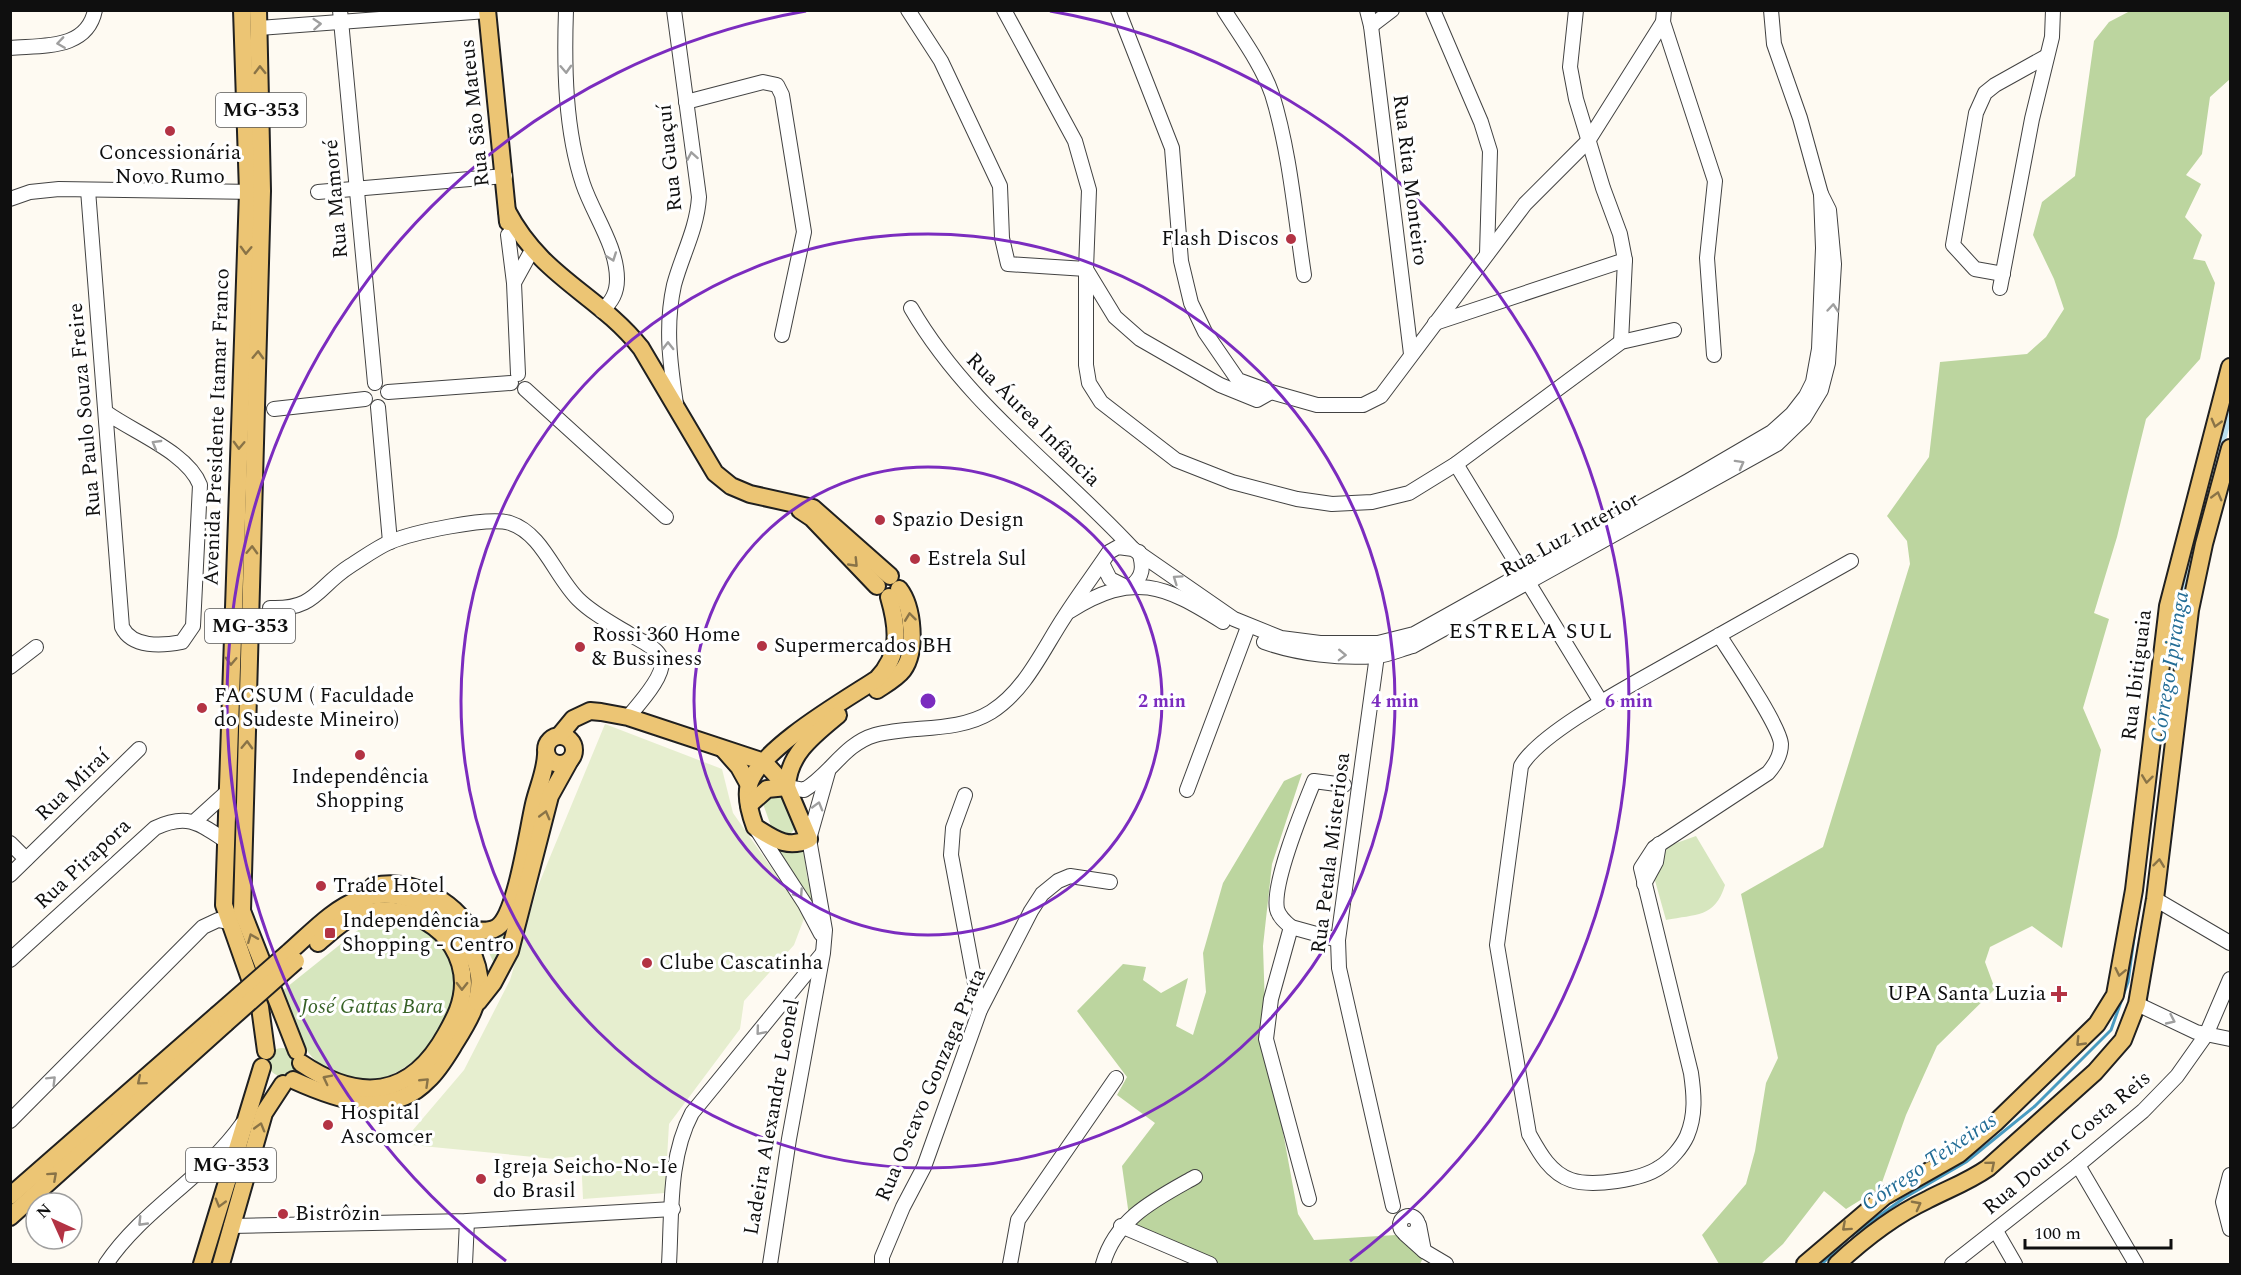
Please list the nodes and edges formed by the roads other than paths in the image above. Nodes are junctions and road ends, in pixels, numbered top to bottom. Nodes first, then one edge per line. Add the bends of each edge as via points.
1 (95, 10) edge
2 (242, 10) edge
3 (248, 10) edge
4 (258, 10) edge
5 (566, 10) edge
6 (674, 10) edge
7 (908, 10) edge
8 (1004, 10) edge
9 (1107, 10) edge
10 (1224, 10) edge
11 (1367, 10) edge
12 (1392, 10) edge
13 (1433, 10) edge
14 (1576, 10) edge
15 (1771, 10) edge
16 (2053, 10) edge
17 (487, 11) edge
18 (1119, 14) edge
19 (1664, 16) edge
20 (340, 17) edge
21 (1371, 26) junction
22 (259, 28) junction
23 (10, 48) edge
24 (2048, 56) junction
25 (686, 102) junction
26 (1588, 141) junction
27 (504, 176) junction
28 (356, 189) junction
29 (88, 190) junction
30 (255, 192) junction
31 (318, 192) dead end
32 (10, 199) edge
33 (507, 211) junction
34 (508, 235) junction
35 (530, 254) junction
36 (1487, 254) junction
37 (1625, 260) junction
38 (1086, 269) junction
39 (1304, 275) dead end
40 (514, 283) junction
41 (911, 308) dead end
42 (602, 311) junction
43 (1435, 323) junction
44 (1674, 330) dead end
45 (782, 335) dead end
46 (1621, 342) junction
47 (1411, 354) junction
48 (1714, 355) dead end
49 (2230, 367) edge
50 (515, 378) junction
51 (375, 383) junction
52 (388, 392) junction
53 (1271, 392) junction
54 (365, 399) junction
55 (676, 404) junction
56 (378, 408) junction
57 (274, 409) dead end
58 (107, 413) junction
59 (2230, 448) edge
60 (1456, 464) junction
61 (666, 517) dead end
62 (1112, 526) junction
63 (2199, 528) junction
64 (390, 542) junction
65 (1136, 551) junction
66 (1106, 557) junction
67 (1851, 561) dead end
68 (1525, 578) junction
69 (1128, 586) junction
70 (889, 587) junction
71 (270, 608) dead end
72 (1066, 614) junction
73 (1245, 631) junction
74 (1719, 635) junction
75 (36, 646) dead end
76 (1378, 649) junction
77 (10, 667) edge
78 (1601, 702) junction
79 (590, 711) junction
80 (628, 717) junction
81 (559, 736) junction
82 (782, 743) junction
83 (140, 749) dead end
84 (723, 750) junction
85 (572, 754) junction
86 (741, 754) junction
87 (546, 755) junction
88 (764, 762) junction
89 (828, 772) junction
90 (749, 785) junction
91 (1344, 785) dead end
92 (787, 787) junction
93 (1187, 790) dead end
94 (227, 792) junction
95 (965, 795) dead end
96 (749, 805) junction
97 (195, 821) junction
98 (755, 826) junction
99 (809, 839) junction
100 (226, 841) junction
101 (10, 843) edge
102 (26, 859) junction
103 (10, 875) edge
104 (1110, 882) dead end
105 (2155, 899) junction
106 (228, 922) junction
107 (1291, 927) junction
108 (470, 929) junction
109 (1338, 940) junction
110 (302, 942) junction
111 (2230, 943) edge
112 (824, 947) junction
113 (292, 957) junction
114 (10, 960) edge
115 (479, 975) junction
116 (2230, 979) edge
117 (2125, 999) junction
118 (475, 1005) junction
119 (981, 1010) junction
120 (222, 1019) junction
121 (2206, 1035) junction
122 (2230, 1039) edge
123 (299, 1057) junction
124 (264, 1059) junction
125 (1116, 1078) dead end
126 (288, 1082) junction
127 (10, 1121) edge
128 (243, 1123) junction
129 (2078, 1165) junction
130 (2230, 1175) edge
131 (1195, 1177) dead end
132 (10, 1196) edge
133 (1309, 1199) dead end
134 (1393, 1206) junction
135 (673, 1209) junction
136 (10, 1217) edge
137 (467, 1221) junction
138 (1415, 1221) junction
139 (231, 1226) junction
140 (1121, 1226) junction
141 (2230, 1229) edge
142 (1403, 1231) junction
143 (1996, 1231) junction
144 (1424, 1251) junction
145 (106, 1264) edge
146 (202, 1264) edge
147 (221, 1264) edge
148 (465, 1264) edge
149 (669, 1264) edge
150 (771, 1264) edge
151 (882, 1264) edge
152 (1010, 1264) edge
153 (1103, 1264) edge
154 (1210, 1264) edge
155 (1446, 1264) edge
156 (1805, 1264) edge
157 (1837, 1264) edge
158 (1952, 1264) edge
159 (2015, 1264) edge
160 (2136, 1264) edge

1 -> 23 street via 84,34 72,42
2 - 30 main road, Avenida Presidente Itamar Franco / MG-353
3 - 22 main road via 251,24
4 - 22 main road, Avenida Presidente Itamar Franco / MG-353
5 -> 42 street via 573,145 583,184 616,267 614,298
6 - 25 street, Rua Guaçuí
7 - 38 street via 941,61 1000,186 1002,238 1008,264
8 - 38 street via 1075,141 1089,190
9 - 18 street
10 - 39 street via 1271,93 1281,130
11 - 21 street, Rua Rita Monteiro
12 - 21 street
13 - 36 street via 1490,152
14 - 26 street via 1570,67
15 - 68 street, Rua Luz Interior via 1774,44 1821,194 1828,248 1813,382 1792,414 1772,432
16 - 24 street
17 - 20 street
17 - 27 main road, Rua São Mateus
18 - 53 street via 1172,148 1182,261 1191,303 1205,332 1238,380
19 - 26 street
19 - 48 street via 1715,182 1707,258
22 -> 20 street
20 - 28 street, Rua Mamoré
21 - 47 street, Rua Rita Monteiro
30 -> 22 main road, Avenida Presidente Itamar Franco / MG-353
24 - 24 street via 1995,85 1985,93 1976,113 1953,245 1975,269 2001,281
25 - 45 street via 764,82 777,85 782,95 804,232
55 -> 25 street, Rua Guaçuí via 668,352 671,307 698,219 699,197
26 - 36 street via 1525,204
26 - 37 street
27 - 28 street
27 - 33 main road, Rua São Mateus
28 - 31 street
28 - 51 street, Rua Mamoré
29 - 30 street
29 - 32 street via 30,192
29 - 58 street, Rua Paulo Souza Freire
30 -> 94 main road, Avenida Presidente Itamar Franco / MG-353
123 -> 30 main road, Avenida Presidente Itamar Franco / MG-353 via 242,911
33 - 34 main road, Rua São Mateus
33 - 35 main road
34 - 35 main road
34 - 40 street
35 - 40 street
35 - 42 main road
36 - 43 street
37 - 43 street
37 - 46 street
38 - 53 street via 1115,317 1140,339 1220,385 1257,400
38 - 60 street via 1089,383 1101,402 1176,460 1232,483 1332,504 1372,502 1409,493
40 - 50 street
41 - 62 street, Rua Áurea Infância via 930,342 986,408
42 - 55 main road via 641,348
43 - 47 street
44 - 46 street
46 - 60 street
47 - 53 street via 1381,396 1363,405 1317,405
49 -> 63 main road, Rua Ibitiguaia
50 - 52 street
50 - 61 street via 517,391 525,389
51 - 52 street via 385,386
51 - 54 street via 367,387
52 - 56 street via 387,401
54 - 56 street
54 - 57 street
55 - 70 main road via 715,473 740,490 813,507
56 - 64 street
58 -> 58 street, Rua Paulo Souza Freire via 122,627 130,639 139,642 182,642 194,612 200,485 186,462
63 -> 59 main road, Rua Ibitiguaia
60 - 68 street
62 - 65 street, Rua Áurea Infância
62 - 66 street
105 -> 63 main road, Rua Ibitiguaia
63 -> 117 main road, Rua Ibitiguaia via 2168,606
64 - 71 street via 333,577 314,599 287,609
64 - 80 street via 478,521 509,523 530,534 578,599 652,647 661,657 663,664 655,683
65 - 66 street via 1118,547
65 - 69 street via 1142,563 1141,574
73 -> 65 street, Rua Luz Interior
66 - 69 street via 1110,579
66 - 72 street
67 - 74 street
68 - 76 street, Rua Luz Interior
68 - 78 street
69 - 72 street
69 - 73 street, Rua Luz Interior via 1160,589 1183,597
70 - 82 main road via 896,638 885,671
92 -> 70 main road via 789,770 802,747 842,711 889,682 905,667 912,620 905,597
72 - 89 street via 1018,689 990,713 969,721 876,735 853,745
73 - 76 street, Rua Luz Interior
73 - 93 street
74 - 78 street
74 - 78 street via 1781,743 1778,760 1768,774 1659,844 1641,868 1692,1072 1695,1102 1686,1137 1660,1168 1592,1184 1570,1180 1553,1169 1539,1154 1529,1134 1497,945 1521,766 1541,744
75 - 77 street
76 - 109 street, Rua Petala Misteriosa
79 - 80 main road
79 - 81 main road via 573,719
79 - 85 main road
80 - 84 main road
81 - 85 main road via 571,741
81 - 87 main road via 548,742
82 - 86 main road
82 - 88 main road
83 - 102 street, Rua Miraí
84 - 86 main road
84 - 90 main road
85 - 87 main road via 557,764
118 -> 85 main road via 510,951 550,796
86 - 88 main road
87 - 108 main road via 510,909 498,927 488,931
88 - 90 main road
88 - 92 main road, Ladeira Alexandre Leonel
89 - 92 street via 804,790
99 -> 89 street
90 - 96 main road
91 - 107 street via 1314,781 1292,836 1276,900 1277,912
92 - 96 main road via 767,789
92 - 99 main road, Ladeira Alexandre Leonel
94 - 97 street
94 - 100 main road, Avenida Presidente Itamar Franco / MG-353
95 - 119 street via 953,828 951,855
96 - 98 main road
97 - 100 street
97 - 114 street, Rua Pirapora via 170,821 147,834
98 - 99 main road via 785,844
98 -> 112 street via 806,904
99 - 112 street, Ladeira Alexandre Leonel via 825,930
100 - 106 main road, Avenida Presidente Itamar Franco / MG-353 via 224,905
101 - 102 street
102 - 103 street, Rua Miraí
104 - 119 street, Rua Oscavo Gonzaga Prata via 1070,876 1042,894
105 - 111 street
105 - 117 main road, Rua Ibitiguaia
106 - 124 main road, Avenida Presidente Itamar Franco / MG-353 via 260,1007
127 -> 106 street via 203,927 218,920
107 - 109 street
107 - 133 street via 1271,999 1266,1039
108 - 110 main road via 436,896 410,885 382,885 366,887 337,901
108 - 115 main road via 480,956
109 - 134 street, Rua Petala Misteriosa via 1339,968
110 - 113 main road
110 - 115 main road via 359,899 401,896 426,904 450,924 466,945
112 -> 135 street via 682,1130 676,1154
112 - 150 street, Ladeira Alexandre Leonel
113 - 120 main road, bridge
113 -> 123 main road via 346,920 372,911 393,910 427,920 444,936 459,961 463,985 458,1011 438,1046 418,1070 400,1082 385,1088 351,1088 321,1076
115 - 118 main road
116 - 121 street, Rua Doutor Costa Reis
117 -> 121 street
117 -> 156 main road via 1981,1135 1939,1167 1885,1196
157 -> 117 main road via 1906,1211 1970,1181 2049,1115 2123,1040
126 -> 118 main road via 342,1100 398,1100 428,1081 459,1038
119 - 151 street, Rua Oscavo Gonzaga Prata via 924,1167 903,1207
120 -> 132 main road
136 -> 120 main road
121 - 122 street
121 - 129 street, Rua Doutor Costa Reis via 2177,1076
123 - 124 main road via 282,1044
123 - 126 main road, MG-353 via 301,1069
124 - 126 main road via 267,1077
124 - 128 main road, MG-353
125 - 152 street via 1018,1220
139 -> 126 main road, MG-353 via 264,1113
128 -> 145 street via 224,1149 143,1219
128 -> 146 main road, MG-353
129 - 143 street, Rua Doutor Costa Reis
129 - 160 street
130 - 141 street via 2223,1202
131 - 140 street via 1142,1207
134 - 138 street
134 - 142 street, Rua Petala Misteriosa
135 - 137 street
135 - 149 street
137 - 139 street
137 - 148 street
138 - 142 street via 1413,1234
138 - 144 street
139 - 147 main road, MG-353
140 - 153 street
140 - 154 street
142 - 144 street
143 - 158 street, Rua Doutor Costa Reis
143 - 159 street
144 - 155 street

